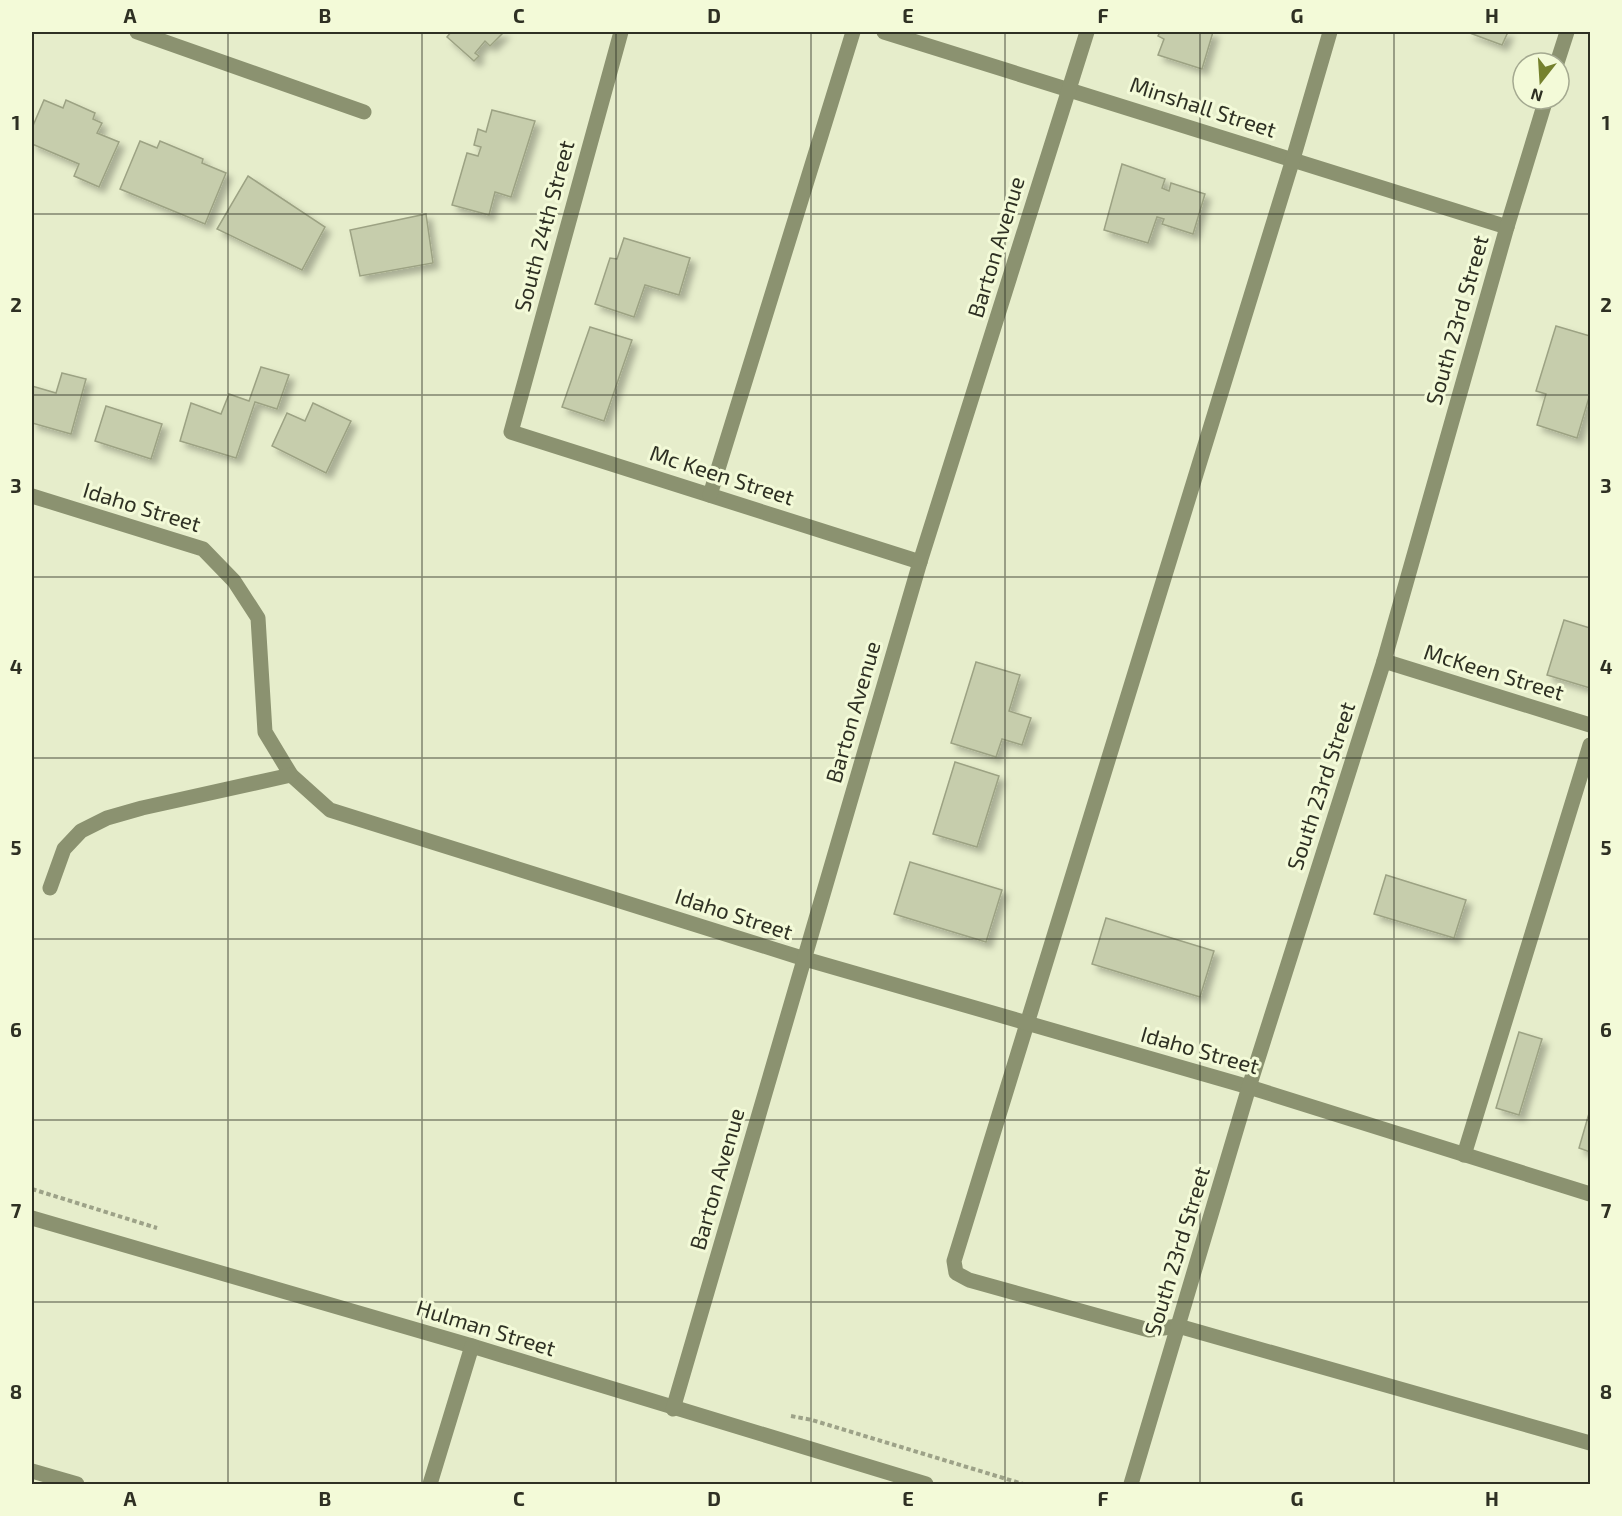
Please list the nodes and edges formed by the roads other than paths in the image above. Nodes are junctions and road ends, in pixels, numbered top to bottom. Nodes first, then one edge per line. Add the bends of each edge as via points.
1 (136, 32) edge
2 (621, 32) edge
3 (853, 32) edge
4 (884, 32) edge
5 (1087, 32) edge
6 (1330, 32) edge
7 (1567, 32) edge
8 (1561, 51) edge
9 (1069, 88) junction
10 (1542, 111) edge
11 (364, 112) dead end
12 (1293, 159) junction
13 (1507, 227) junction
14 (511, 432) joint
15 (710, 495) junction
16 (32, 496) edge
17 (920, 562) junction
18 (1384, 661) junction
19 (1590, 725) edge
20 (1590, 745) edge
21 (291, 775) junction
22 (50, 888) dead end
23 (805, 959) junction
24 (1028, 1024) junction
25 (1249, 1087) junction
26 (1464, 1155) junction
27 (1590, 1194) edge
28 (32, 1218) edge
29 (1178, 1326) junction
30 (472, 1346) junction
31 (673, 1409) junction
32 (1590, 1443) edge
33 (32, 1471) edge
34 (77, 1485) edge
35 (430, 1485) edge
36 (926, 1485) edge
37 (1131, 1485) edge

1 - 11 street
2 - 14 street, South 24th Street
3 - 15 street
4 - 9 street, Minshall Street
5 - 9 street, Barton Avenue
6 - 12 street
7 - 8 street
9 - 12 street, Minshall Street
9 - 17 street, Barton Avenue
10 - 13 street, South 23rd Street
12 - 13 street, Minshall Street
12 - 24 street
13 - 18 street, South 23rd Street
14 - 15 street, Mc Keen Street
15 - 17 street, Mc Keen Street
16 - 21 street, Idaho Street via 203,549 234,580 258,618 265,732
17 - 23 street, Barton Avenue
18 - 19 street, McKeen Street
18 - 25 street, South 23rd Street
20 - 26 street
21 - 22 street via 107,818 81,831 64,849
21 - 23 street, Idaho Street via 330,810
23 - 24 street, Idaho Street
23 - 31 street, Barton Avenue
24 - 25 street, Idaho Street
24 - 29 street via 954,1262 956,1273 969,1280 1149,1330
25 - 26 street, Idaho Street
25 - 29 street, South 23rd Street
26 - 27 street, Idaho Street
28 - 30 street, Hulman Street
29 - 32 street
29 - 37 street, South 23rd Street
30 - 31 street, Hulman Street
30 - 35 street
31 - 36 street, Hulman Street
33 - 34 street

